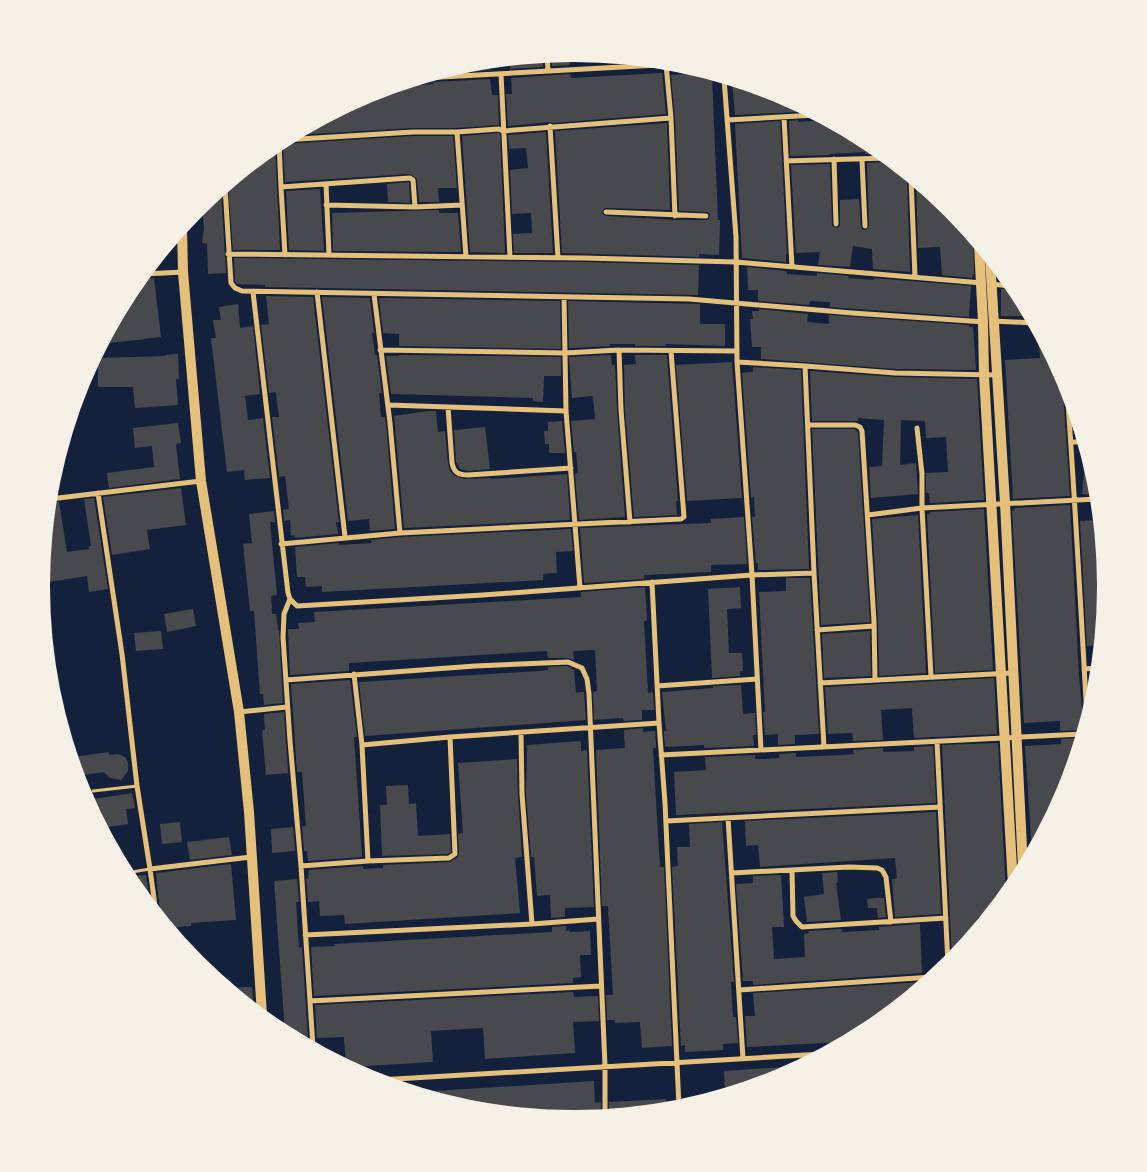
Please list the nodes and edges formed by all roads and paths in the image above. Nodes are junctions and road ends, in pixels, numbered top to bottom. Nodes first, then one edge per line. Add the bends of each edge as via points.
1 (548, 64) edge
2 (631, 66) edge
3 (548, 71) junction
4 (667, 71) edge
5 (502, 74) junction
6 (455, 76) edge
7 (724, 85) edge
8 (805, 116) edge
9 (671, 118) junction
10 (784, 118) junction
11 (727, 120) junction
12 (550, 126) junction
13 (503, 130) junction
14 (457, 132) junction
15 (303, 139) edge
16 (279, 154) edge
17 (834, 159) junction
18 (875, 159) edge
19 (862, 160) junction
20 (786, 161) junction
21 (326, 184) junction
22 (911, 186) edge
23 (281, 187) junction
24 (225, 195) edge
25 (462, 204) junction
26 (326, 205) junction
27 (415, 207) junction
28 (606, 212) dead end
29 (675, 216) junction
30 (706, 216) dead end
31 (836, 224) dead end
32 (865, 226) dead end
33 (182, 239) edge
34 (228, 254) junction
35 (285, 255) junction
36 (329, 255) junction
37 (466, 256) junction
38 (510, 257) junction
39 (558, 258) junction
40 (981, 258) edge
41 (736, 262) junction
42 (792, 267) junction
43 (989, 267) edge
44 (183, 272) junction
45 (153, 274) edge
46 (915, 277) junction
47 (986, 284) junction
48 (1002, 285) edge
49 (254, 292) junction
50 (317, 292) junction
51 (374, 294) junction
52 (564, 297) junction
53 (736, 302) junction
54 (995, 321) junction
55 (983, 322) junction
56 (1026, 323) edge
57 (380, 350) junction
58 (619, 350) junction
59 (672, 351) junction
60 (736, 352) junction
61 (566, 353) junction
62 (737, 362) junction
63 (805, 366) junction
64 (984, 375) junction
65 (998, 375) junction
66 (388, 405) junction
67 (448, 407) junction
68 (566, 411) junction
69 (1069, 419) edge
70 (808, 425) junction
71 (917, 428) dead end
72 (1071, 442) junction
73 (1076, 442) edge
74 (571, 468) junction
75 (201, 481) junction
76 (98, 493) junction
77 (58, 498) edge
78 (1090, 500) edge
79 (1075, 501) junction
80 (1005, 503) junction
81 (993, 504) junction
82 (922, 508) junction
83 (868, 515) junction
84 (630, 522) junction
85 (574, 524) junction
86 (400, 533) junction
87 (345, 537) junction
88 (281, 544) junction
89 (814, 573) junction
90 (752, 575) junction
91 (652, 582) junction
92 (580, 588) junction
93 (290, 600) junction
94 (874, 626) junction
95 (817, 630) junction
96 (1084, 669) junction
97 (1090, 669) edge
98 (1001, 673) junction
99 (1012, 673) junction
100 (354, 674) junction
101 (932, 676) junction
102 (757, 679) junction
103 (286, 680) junction
104 (875, 680) junction
105 (820, 683) junction
106 (656, 686) junction
107 (1086, 694) edge
108 (287, 707) junction
109 (239, 712) junction
110 (659, 723) junction
111 (590, 729) junction
112 (522, 733) junction
113 (1075, 734) edge
114 (450, 737) junction
115 (1016, 737) junction
116 (1005, 738) junction
117 (937, 742) junction
118 (362, 745) junction
119 (824, 747) junction
120 (761, 750) junction
121 (661, 755) junction
122 (137, 786) junction
123 (94, 791) dead end
124 (940, 807) junction
125 (728, 818) junction
126 (666, 821) junction
127 (251, 856) junction
128 (1022, 856) edge
129 (368, 861) junction
130 (301, 866) junction
131 (150, 869) junction
132 (792, 870) junction
133 (135, 872) edge
134 (1012, 872) edge
135 (732, 873) junction
136 (154, 900) edge
137 (946, 918) junction
138 (598, 919) junction
139 (891, 922) junction
140 (532, 924) junction
141 (305, 935) junction
142 (947, 952) edge
143 (921, 978) edge
144 (602, 986) junction
145 (739, 990) junction
146 (310, 1001) junction
147 (261, 1006) edge
148 (312, 1039) edge
149 (807, 1055) edge
150 (743, 1059) junction
151 (676, 1063) junction
152 (605, 1066) junction
153 (397, 1079) edge
154 (678, 1098) edge
155 (605, 1108) edge

1 - 3 street
2 - 3 street
3 - 5 street
4 - 9 street
5 - 6 street
5 - 13 street
7 - 11 street
8 - 10 street
9 - 12 street
9 - 29 street
10 - 11 street
10 - 20 street
11 - 41 street
12 - 13 street
12 - 39 street
13 - 14 street
13 - 38 street
14 - 15 street
14 - 25 street
16 - 23 street
17 - 19 street
17 - 20 street
17 - 31 street
18 - 19 street
19 - 32 street
20 - 42 street
21 - 23 street
21 - 26 street
21 - 27 street via 410,178
22 - 46 street
23 - 35 street
24 - 34 street
25 - 27 street
25 - 37 street
26 - 27 street
26 - 36 street
28 - 29 street
29 - 30 street
33 - 44 main road
34 - 35 street
34 - 49 street via 233,286
35 - 36 street
36 - 37 street
37 - 38 street
38 - 39 street
39 - 41 street
40 - 47 main road
41 - 42 street
41 - 53 street
42 - 46 street
43 - 47 main road
44 - 45 street
44 - 75 main road
46 - 47 street
47 - 48 street
47 - 54 main road
47 - 55 main road
49 - 50 street
49 - 88 street
50 - 51 street
50 - 87 street
51 - 52 street
51 - 57 street
52 - 53 street
52 - 61 street
53 - 55 street
53 - 60 street
54 - 55 street
54 - 56 street
54 - 65 main road
55 - 64 main road
57 - 61 street
57 - 66 street
58 - 59 street
58 - 61 street
58 - 84 street
59 - 60 street
59 - 84 street via 684,517
60 - 62 street
61 - 68 street
62 - 63 street
62 - 90 street
63 - 64 street via 894,373
63 - 70 street
64 - 65 street
64 - 81 main road
65 - 80 main road
66 - 67 street
66 - 86 street
67 - 68 street
67 - 74 street via 452,463 458,474
68 - 74 street
69 - 72 street
70 - 83 street via 855,425 861,429
70 - 89 street
71 - 82 street
72 - 73 street
72 - 79 street
74 - 85 street
75 - 76 street
75 - 109 main road
76 - 77 street
76 - 122 street via 122,654
78 - 79 street
79 - 80 street
79 - 96 street
80 - 81 street
80 - 99 main road
81 - 82 street
81 - 98 main road
82 - 83 street
82 - 101 street
83 - 94 street
84 - 85 street
85 - 86 street
85 - 92 street
86 - 87 street
87 - 88 street
88 - 93 street
89 - 90 street
89 - 95 street
90 - 91 street
90 - 102 street
91 - 92 street
91 - 106 street
92 - 93 street via 303,607
93 - 103 street via 283,623
94 - 95 street
94 - 104 street
95 - 105 street
96 - 97 street
96 - 107 street
98 - 99 street
98 - 101 street
98 - 116 main road
99 - 115 main road
100 - 103 street
100 - 111 street via 568,662 576,664 585,673
100 - 118 street
101 - 104 street
102 - 106 street
102 - 120 street
103 - 108 street
104 - 105 street
105 - 119 street
106 - 110 street
108 - 109 street
108 - 130 street
109 - 127 main road
110 - 111 street
110 - 121 street
111 - 112 street
111 - 138 street
112 - 114 street
112 - 140 street via 522,794
113 - 115 street
114 - 118 street
114 - 129 street via 455,854 449,858
115 - 116 street
115 - 128 main road
116 - 117 street
116 - 134 main road
117 - 119 street
117 - 124 street
118 - 129 street
119 - 120 street
120 - 121 street
121 - 126 street
122 - 123 lane
122 - 131 street
124 - 125 street
124 - 137 street
125 - 126 street
125 - 135 street
126 - 151 street
127 - 131 street
127 - 147 main road
129 - 130 street
130 - 141 street
131 - 133 lane
131 - 136 street
132 - 135 street
132 - 139 street via 849,867 882,870 886,877
132 - 139 street via 794,916 802,927
135 - 145 street
137 - 139 street
137 - 142 street
138 - 140 street
138 - 144 street
140 - 141 street
141 - 146 street
143 - 145 street
144 - 146 street
144 - 152 street
145 - 150 street
146 - 148 street
149 - 150 street
150 - 151 street
151 - 152 street
151 - 154 street
152 - 153 street
152 - 155 street

